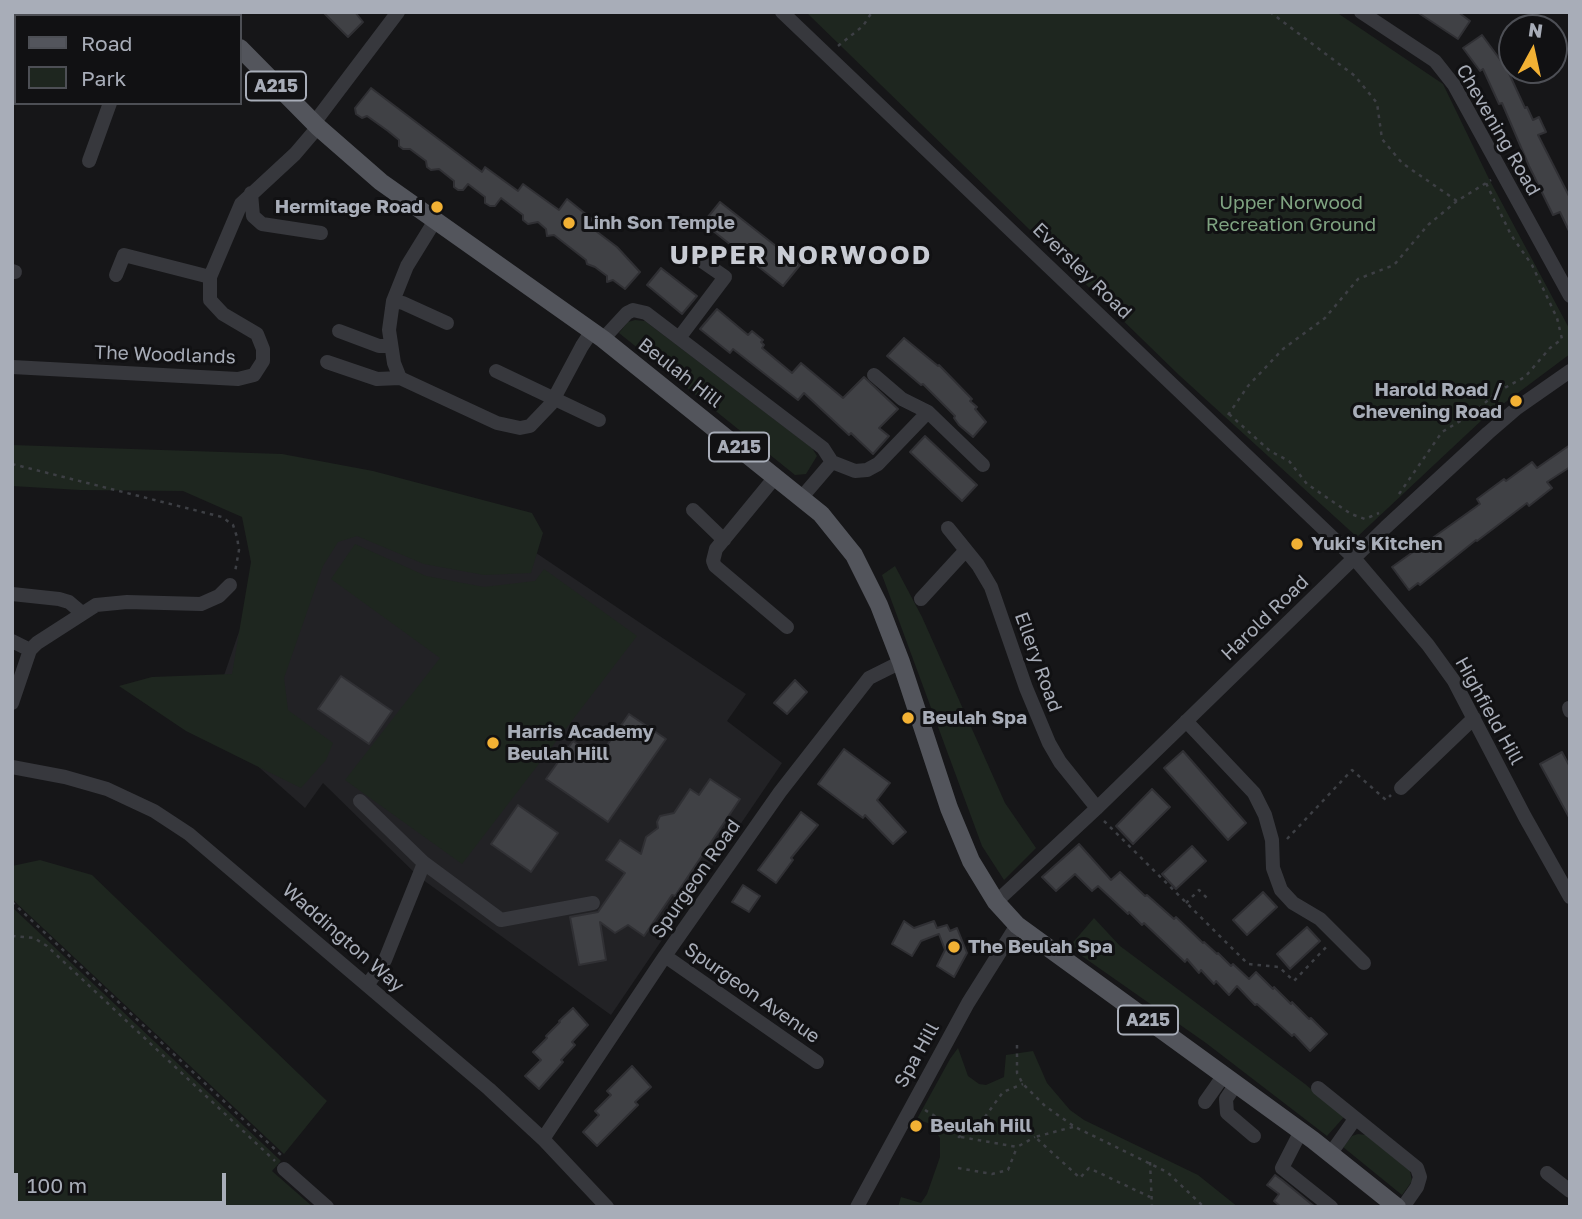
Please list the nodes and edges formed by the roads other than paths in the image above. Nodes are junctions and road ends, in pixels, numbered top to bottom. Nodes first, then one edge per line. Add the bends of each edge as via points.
1 (782, 12) edge
2 (1361, 12) edge
3 (389, 16) edge
4 (242, 50) edge
5 (109, 105) edge
6 (316, 125) junction
7 (89, 161) dead end
8 (251, 194) junction
9 (436, 219) junction
10 (321, 233) dead end
11 (696, 257) dead end
12 (117, 275) dead end
13 (210, 277) junction
14 (1570, 296) edge
15 (393, 301) junction
16 (446, 323) dead end
17 (340, 331) dead end
18 (598, 335) junction
19 (679, 338) junction
20 (391, 346) junction
21 (327, 362) dead end
22 (12, 368) edge
23 (496, 371) dead end
24 (1570, 371) edge
25 (874, 375) dead end
26 (400, 378) junction
27 (553, 400) junction
28 (928, 412) junction
29 (599, 420) dead end
30 (832, 462) junction
31 (983, 465) dead end
32 (776, 476) junction
33 (802, 497) junction
34 (692, 510) dead end
35 (948, 528) dead end
36 (724, 540) junction
37 (966, 550) junction
38 (1354, 558) junction
39 (230, 585) road end
40 (12, 594) edge
41 (921, 599) dead end
42 (82, 613) junction
43 (788, 627) dead end
44 (12, 641) edge
45 (30, 650) junction
46 (901, 662) junction
47 (12, 703) edge
48 (1475, 718) junction
49 (1186, 721) junction
50 (12, 767) edge
51 (1401, 788) road end
52 (360, 801) dead end
53 (1095, 809) junction
54 (424, 863) junction
55 (1570, 897) edge
56 (996, 902) junction
57 (593, 903) dead end
58 (1017, 925) junction
59 (665, 956) junction
60 (1364, 963) dead end
61 (368, 984) junction
62 (817, 1062) dead end
63 (1230, 1080) junction
64 (1318, 1088) dead end
65 (1205, 1102) dead end
66 (1355, 1119) junction
67 (1301, 1131) junction
68 (1254, 1136) dead end
69 (543, 1139) junction
70 (1331, 1153) junction
71 (284, 1169) road end
72 (1547, 1173) dead end
73 (1570, 1191) edge
74 (327, 1207) edge
75 (607, 1207) edge
76 (857, 1207) edge
77 (1331, 1207) edge
78 (1397, 1207) edge
79 (1403, 1207) edge

1 - 38 street, Eversley Road
2 - 14 street, Chevening Road via 1435,61 1454,85
3 - 6 street
4 - 6 main road, Beulah Hill / A215
5 - 7 street
6 - 8 street via 295,154
6 - 9 main road, Beulah Hill / A215 via 381,182
8 - 10 street via 253,216 261,224
8 - 13 street via 241,204
9 - 15 street via 407,266
9 - 18 main road, Beulah Hill / A215
11 - 19 street via 725,277
12 - 13 street via 124,255
13 - 22 street, The Woodlands via 209,300 257,334 263,361 254,375 238,379
15 - 16 street
15 - 20 street
17 - 20 street
18 - 19 street, Beulah Hill via 633,310 646,313
18 - 27 street via 582,346
18 - 32 main road, Beulah Hill / A215
19 - 30 street, Beulah Hill via 822,448
20 - 26 street
21 - 26 street via 377,379
23 - 27 street
24 - 38 street, Harold Road via 1498,425
25 - 28 street via 902,399
26 - 27 street via 508,427 530,426
27 - 29 street
28 - 30 street via 867,470 855,471
28 - 31 street
30 - 33 street
32 - 33 main road, Beulah Hill / A215
32 - 36 street
33 - 46 main road, Beulah Hill / A215 via 840,534 854,555
34 - 36 street
35 - 37 street, Ellery Road
36 - 43 street via 714,555 715,566
37 - 41 street
37 - 53 street, Ellery Road via 990,587 1049,743
38 - 48 street, Highfield Hill via 1428,645
38 - 49 street, Harold Road
39 - 42 street via 201,604 111,603
40 - 42 street via 60,599
42 - 45 street
44 - 45 street
45 - 47 street
46 - 56 main road, Beulah Hill / A215 via 948,808 971,861
46 - 59 street, Spurgeon Road via 875,673 855,695 780,792
48 - 51 street
48 - 55 street, Highfield Hill
49 - 53 street, Harold Road
49 - 60 street via 1254,793 1265,815 1281,890 1320,919
50 - 61 street, Waddington Way via 107,789 174,823
52 - 54 street
53 - 56 street, Harold Road
54 - 57 street via 501,920
54 - 61 street via 385,960
56 - 58 main road, Beulah Hill / A215
58 - 63 main road, Beulah Hill / A215
58 - 76 street, Spa Hill via 968,1003
59 - 62 street, Spurgeon Avenue
59 - 69 street, Spurgeon Road
61 - 69 street, Waddington Way
63 - 65 street
63 - 67 main road, Beulah Hill / A215
63 - 68 street via 1227,1113
64 - 66 street
66 - 70 street
66 - 79 street via 1417,1168 1417,1187
67 - 70 main road, Beulah Hill / A215
67 - 77 street via 1282,1168
69 - 75 street, Waddington Way
70 - 78 main road, Beulah Hill / A215
71 - 74 street
72 - 73 street

